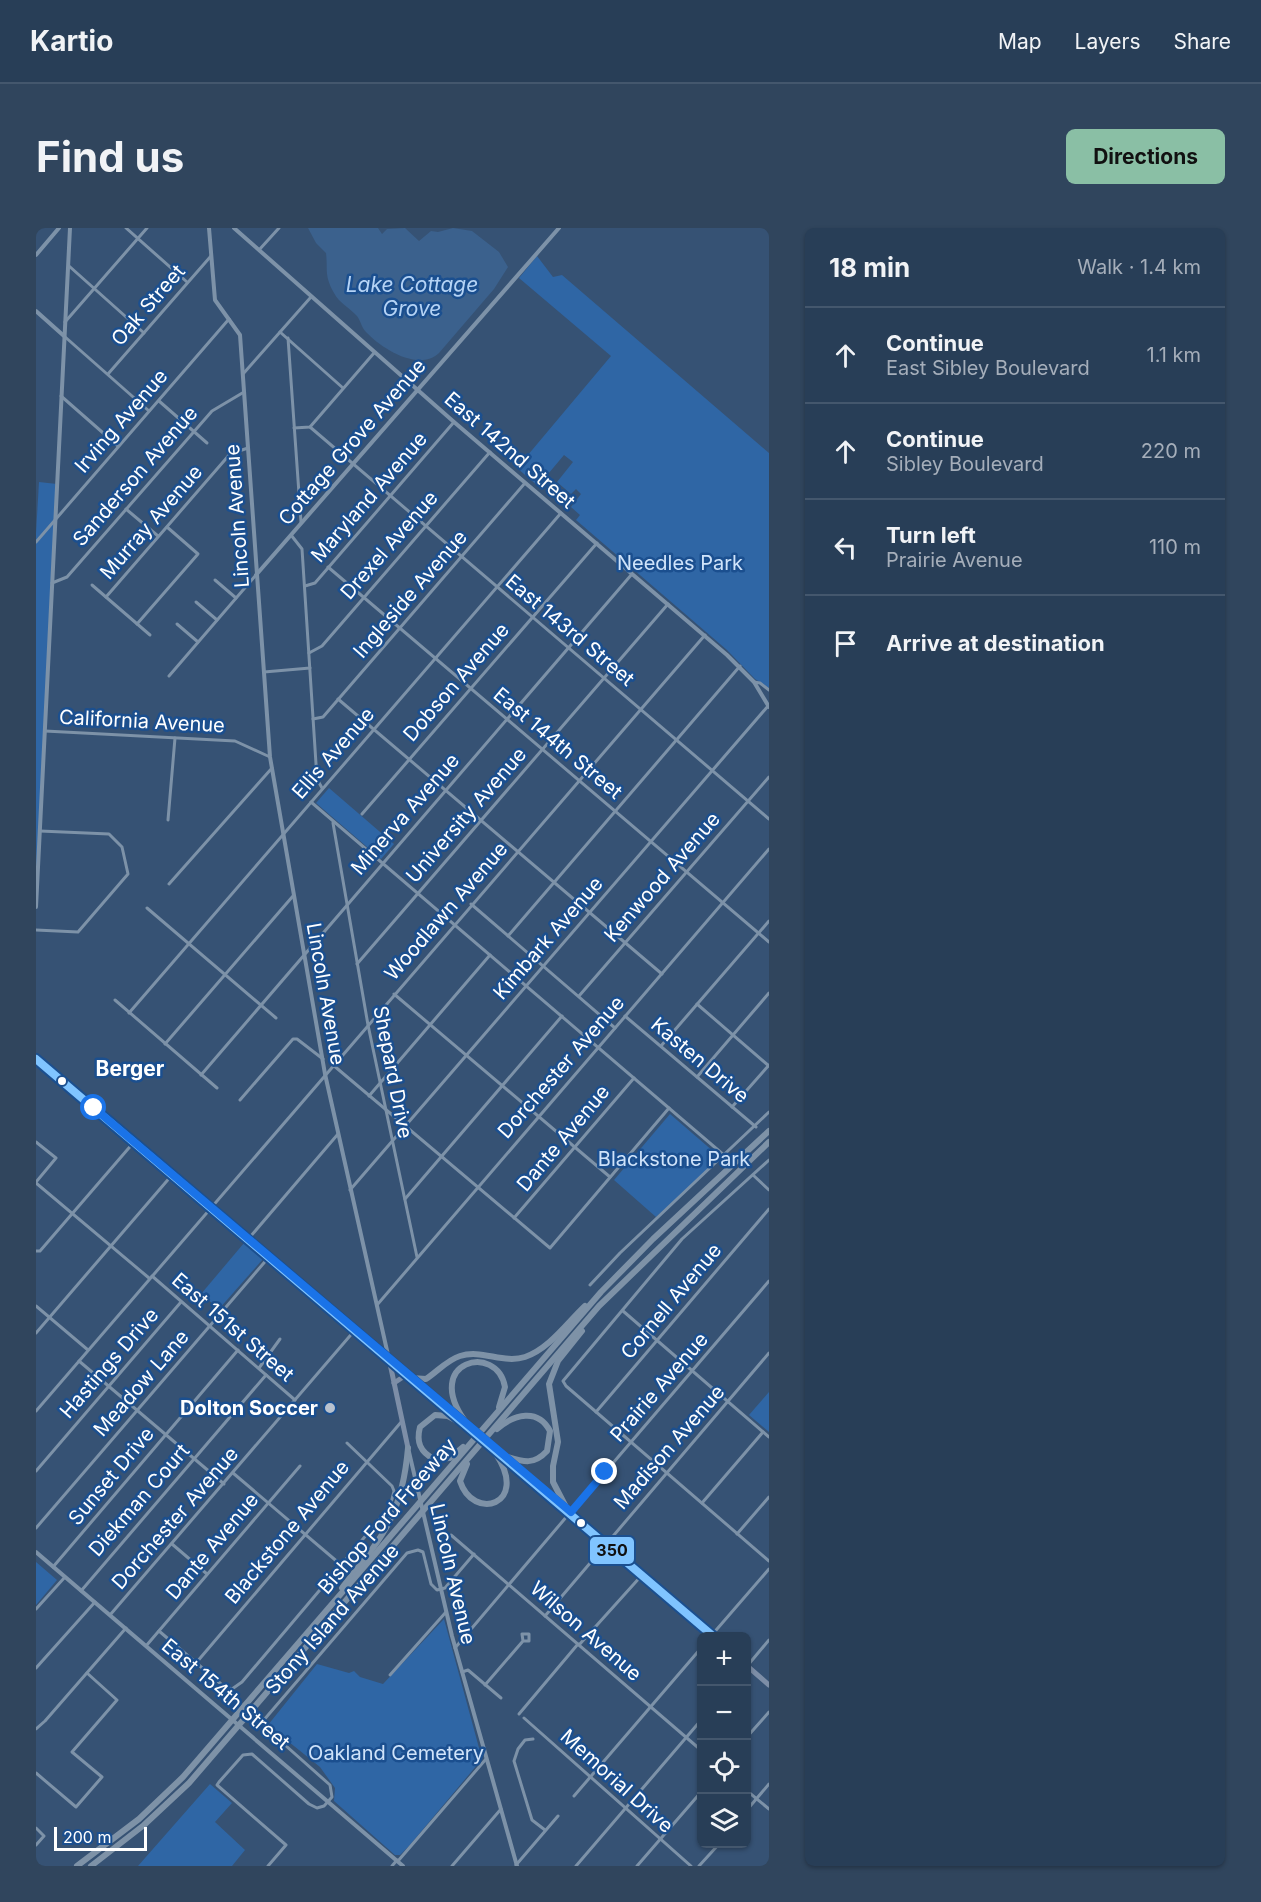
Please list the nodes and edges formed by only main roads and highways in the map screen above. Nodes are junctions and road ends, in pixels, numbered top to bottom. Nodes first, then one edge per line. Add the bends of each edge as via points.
1 (36, 1059) edge
2 (769, 1131) edge
3 (769, 1142) edge
4 (601, 1292) junction
5 (599, 1306) junction
6 (389, 1359) junction
7 (411, 1377) junction
8 (394, 1383) junction
9 (493, 1419) junction
10 (462, 1421) junction
11 (487, 1436) junction
12 (474, 1440) junction
13 (408, 1448) joint
14 (494, 1449) junction
15 (471, 1454) junction
16 (508, 1457) junction
17 (568, 1512) junction
18 (314, 1626) junction
19 (707, 1632) edge
20 (751, 1669) edge
21 (769, 1685) edge
22 (77, 1866) edge
23 (91, 1866) edge

1 - 6 main road
2 - 4 highway, Bishop Ford Freeway
3 - 5 highway, Bishop Ford Freeway
4 - 7 highway via 550,1341 525,1357 509,1360 470,1354 453,1359 426,1379
4 - 9 highway, Bishop Ford Freeway
5 - 11 highway, Bishop Ford Freeway
5 - 17 highway via 558,1361 549,1384 558,1442 553,1482
6 - 7 main road
6 - 8 main road, Lincoln Avenue
7 - 8 main road
7 - 10 main road
8 - 13 main road, Lincoln Avenue
9 - 10 highway via 505,1383 495,1368 474,1362 461,1368 451,1382 452,1399
9 - 12 highway, Bishop Ford Freeway
10 - 12 highway via 440,1414 428,1418 418,1434 423,1452 444,1460
10 - 14 main road
11 - 15 highway, Bishop Ford Freeway
11 - 16 highway via 520,1416 535,1416 547,1425 551,1437 542,1456 527,1463
12 - 18 highway, Bishop Ford Freeway
13 - 18 highway via 406,1478 394,1515
14 - 15 highway via 506,1468 508,1485 499,1500 486,1504 471,1500 460,1480
14 - 16 main road
14 - 17 main road
15 - 23 highway, Bishop Ford Freeway via 196,1774 144,1825
16 - 17 main road
17 - 19 main road
18 - 22 highway, Bishop Ford Freeway via 168,1792 122,1834
20 - 21 main road

